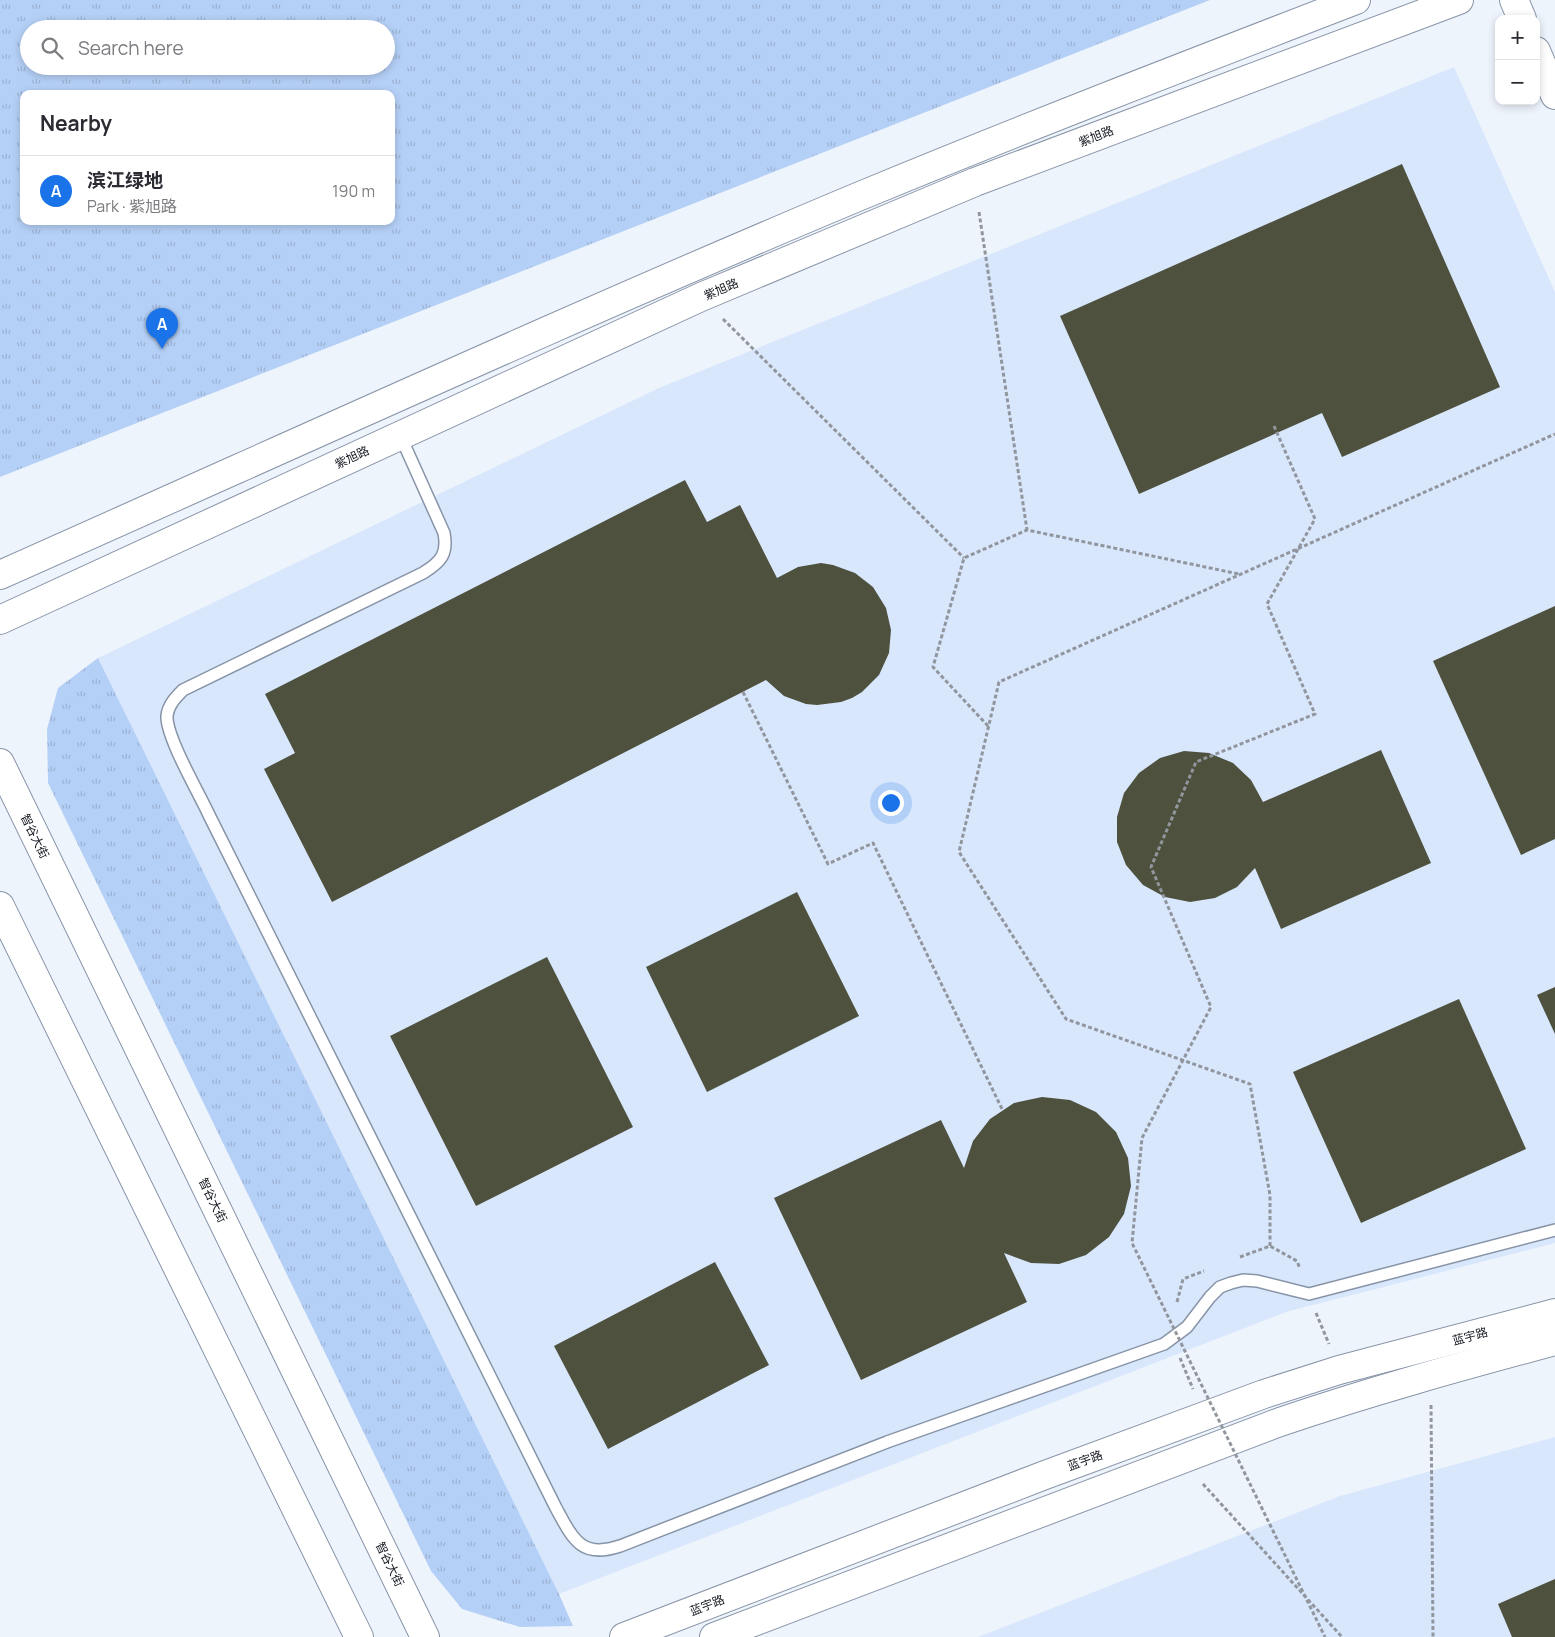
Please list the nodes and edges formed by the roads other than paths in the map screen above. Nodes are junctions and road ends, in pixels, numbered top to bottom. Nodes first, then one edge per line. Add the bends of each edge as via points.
1 (1356, 0) edge
2 (1459, 0) edge
3 (1514, 0) edge
4 (1520, 15) edge
5 (1540, 60) edge
6 (1555, 96) edge
7 (400, 436) junction
8 (0, 575) edge
9 (0, 620) edge
10 (0, 764) edge
11 (0, 906) edge
12 (1555, 1230) edge
13 (1555, 1314) edge
14 (1555, 1341) edge
15 (358, 1637) edge
16 (426, 1637) edge
17 (624, 1637) edge
18 (714, 1637) edge

1 - 8 main road via 1049,118 859,197 591,311
2 - 7 main road, 紫旭路 via 975,182 701,297
3 - 4 main road
5 - 6 main road
7 - 9 main road, 紫旭路
7 - 12 lane via 444,533 446,546 435,566 183,690 171,704 167,717 176,746 209,815 556,1508 579,1545 597,1551 620,1546 887,1442 1164,1344 1187,1327 1220,1287 1231,1283 1257,1281 1309,1294
10 - 16 main road, 智谷大街
11 - 15 main road
13 - 17 main road, 蓝宇路 via 1339,1370 1264,1394
14 - 18 main road via 1349,1398

